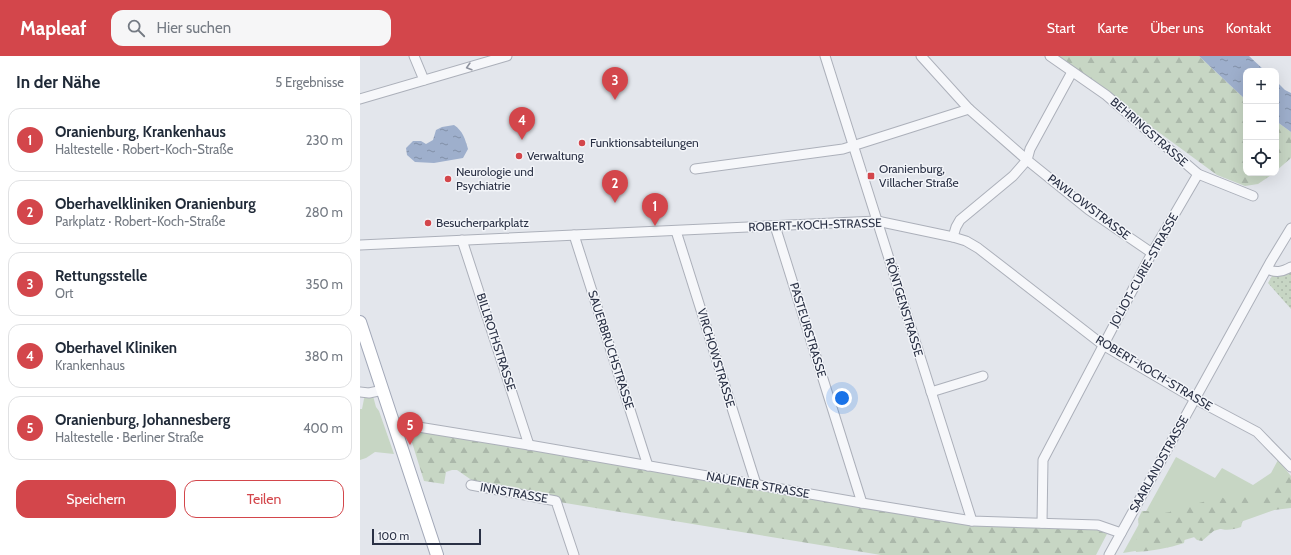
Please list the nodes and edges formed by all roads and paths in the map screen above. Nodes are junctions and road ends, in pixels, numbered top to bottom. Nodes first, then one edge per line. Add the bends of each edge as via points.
1 (414, 56) edge
2 (507, 56) edge
3 (825, 56) edge
4 (921, 56) edge
5 (1050, 56) edge
6 (1072, 72) junction
7 (424, 80) junction
8 (360, 99) edge
9 (969, 109) junction
10 (853, 146) junction
11 (1027, 160) junction
12 (695, 169) dead end
13 (1198, 174) junction
14 (1253, 196) dead end
15 (877, 222) junction
16 (775, 226) junction
17 (1291, 228) edge
18 (676, 231) junction
19 (574, 235) junction
20 (953, 237) junction
21 (462, 240) junction
22 (360, 245) edge
23 (1152, 253) junction
24 (1291, 267) edge
25 (1267, 269) junction
26 (360, 322) edge
27 (1103, 345) junction
28 (984, 376) dead end
29 (383, 390) junction
30 (360, 392) edge
31 (931, 392) junction
32 (1195, 399) junction
33 (395, 428) junction
34 (529, 444) junction
35 (648, 466) junction
36 (1291, 467) edge
37 (756, 484) junction
38 (472, 485) dead end
39 (862, 503) junction
40 (972, 521) junction
41 (1042, 523) junction
42 (1121, 533) junction
43 (438, 555) edge
44 (574, 555) edge
45 (1109, 555) edge

1 - 7 street
2 -> 7 street
3 - 10 street, RÖNTGENSTRASSE
4 - 9 street, PAWLOWSTRASSE
5 - 6 street, BEHRINGSTRASSE
6 - 11 street via 1030,148
6 - 13 street, BEHRINGSTRASSE via 1106,95
7 - 8 street
9 - 10 street
9 - 11 street, PAWLOWSTRASSE
10 - 12 street
10 - 15 street, RÖNTGENSTRASSE
11 - 20 street via 1013,176 960,220
11 - 23 street, PAWLOWSTRASSE via 1090,210
13 - 14 street, BEHRINGSTRASSE
13 - 23 street, JOLIOT-CURIE-STRASSE
15 - 16 street, ROBERT-KOCH-STRASSE
15 - 20 street, ROBERT-KOCH-STRASSE
15 - 31 street, RÖNTGENSTRASSE
16 - 18 street, ROBERT-KOCH-STRASSE
16 - 39 street, PASTEURSTRASSE
17 - 25 street, SAARLANDSTRASSE
18 - 19 street, ROBERT-KOCH-STRASSE
18 - 37 street, VIRCHOWSTRASSE
19 - 21 street, ROBERT-KOCH-STRASSE
19 - 35 street, SAUERBRUCHSTRASSE
20 - 27 street, ROBERT-KOCH-STRASSE via 978,248
21 - 22 street, ROBERT-KOCH-STRASSE
21 - 34 street, BILLROTHSTRASSE
23 - 27 street, JOLIOT-CURIE-STRASSE
24 - 25 street via 1279,272
25 - 32 street, SAARLANDSTRASSE
26 - 29 main road
27 - 32 street, ROBERT-KOCH-STRASSE
27 - 41 street, JOLIOT-CURIE-STRASSE via 1043,460
28 - 31 street
29 - 30 street
29 - 33 main road
31 - 40 street, RÖNTGENSTRASSE
32 - 36 street, ROBERT-KOCH-STRASSE via 1258,432
32 - 42 street, SAARLANDSTRASSE
33 - 34 street, NAUENER STRASSE via 406,425
33 - 43 main road
34 - 35 street, NAUENER STRASSE
35 - 37 street, NAUENER STRASSE
37 - 39 street, NAUENER STRASSE
38 - 44 street, INNSTRASSE via 556,501
39 - 40 street, NAUENER STRASSE
40 - 41 street, NAUENER STRASSE
41 - 42 street, NAUENER STRASSE via 1098,525
42 - 45 street, SAARLANDSTRASSE

